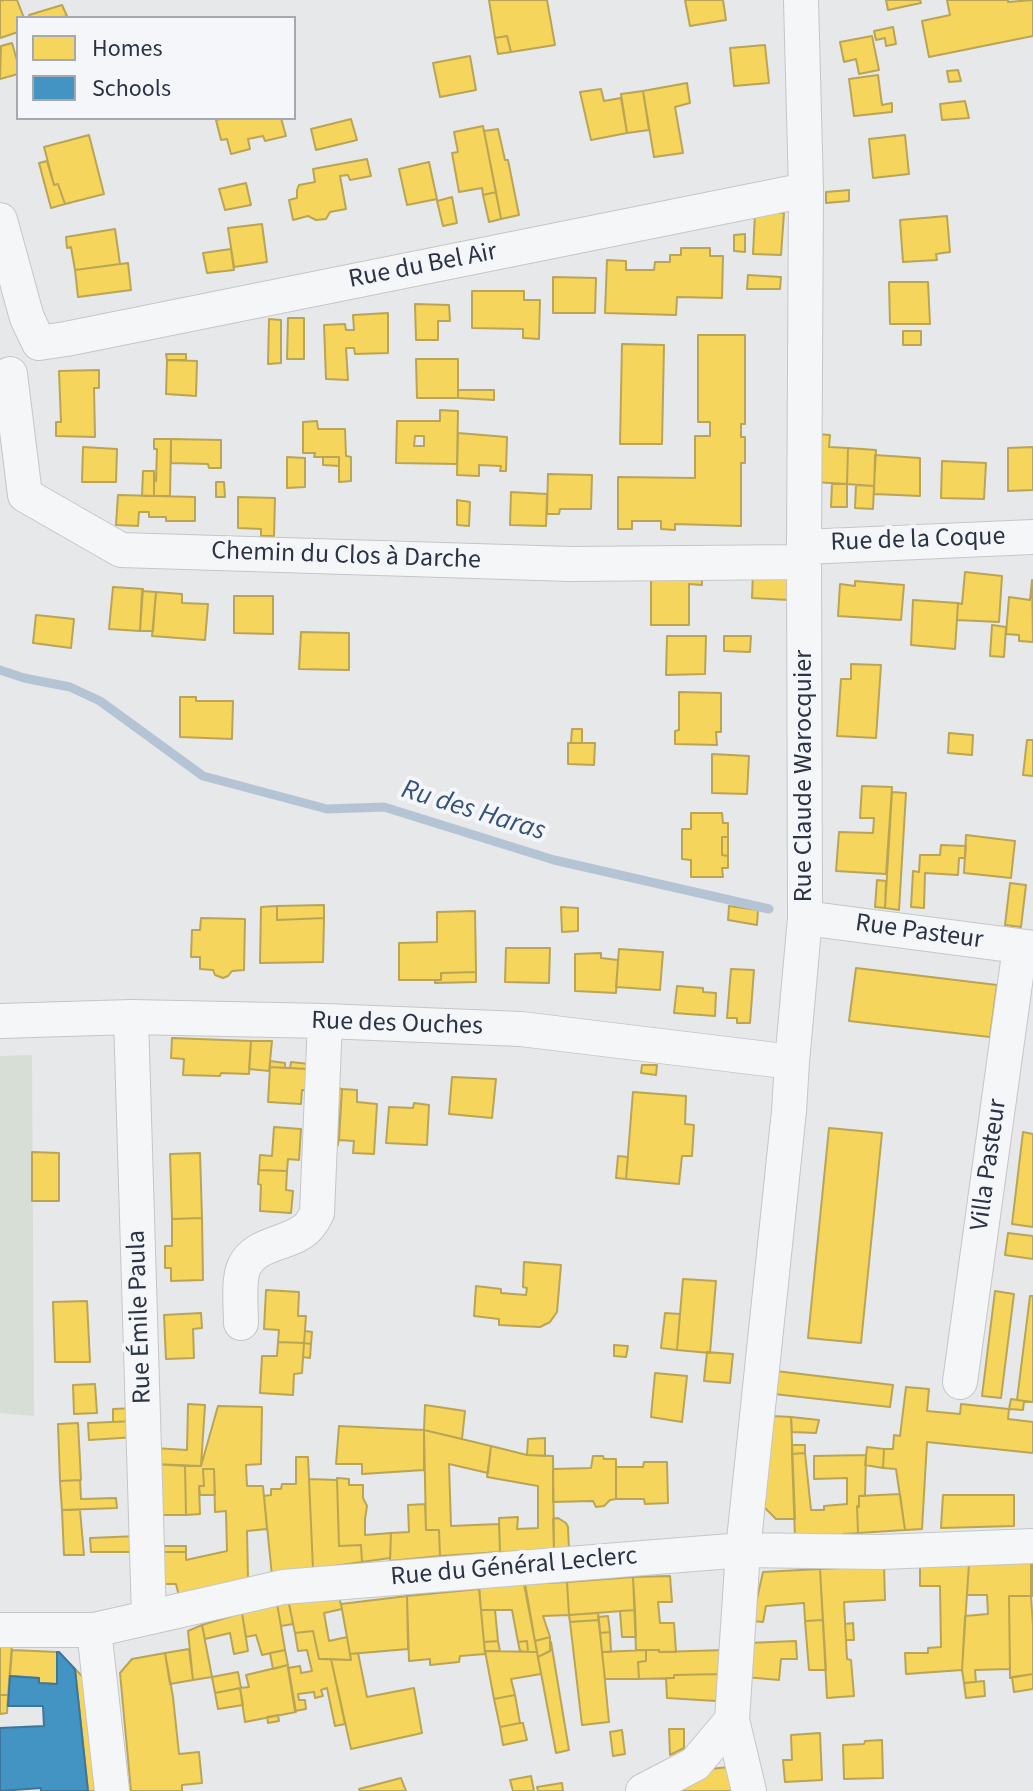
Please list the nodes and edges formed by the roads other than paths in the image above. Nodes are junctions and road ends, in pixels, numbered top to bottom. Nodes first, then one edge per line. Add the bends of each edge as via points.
1 (801, 0) edge
2 (806, 190) junction
3 (0, 220) edge
4 (39, 343) junction
5 (5, 379) edge
6 (1033, 537) edge
7 (804, 554) junction
8 (805, 918) junction
9 (1026, 948) edge
10 (131, 1017) junction
11 (0, 1021) edge
12 (325, 1021) junction
13 (792, 1062) junction
14 (241, 1323) dead end
15 (960, 1382) dead end
16 (1033, 1546) edge
17 (743, 1550) junction
18 (149, 1617) junction
19 (0, 1630) edge
20 (94, 1630) junction
21 (732, 1720) junction
22 (112, 1791) edge
23 (643, 1791) edge
24 (749, 1791) edge

1 - 2 street, Rue Claude Warocquier
2 - 4 street, Rue du Bel Air
2 - 7 street, Rue Claude Warocquier
3 - 4 street
4 - 5 street
5 - 7 street, Chemin du Clos à Darche via 25,495 121,550 571,564
6 - 7 street, Rue de la Coque
7 - 8 street, Rue Claude Warocquier
8 - 9 street, Rue Pasteur
8 - 13 street, Rue Claude Warocquier
9 - 15 street, Villa Pasteur
10 - 11 street, Rue des Ouches
10 - 12 street, Rue des Ouches
10 - 18 street, Rue Émile Paula
12 - 13 street, Rue des Ouches via 521,1029
12 - 14 street via 317,1213 309,1227 249,1258 242,1270
13 - 17 street, Rue Claude Warocquier
16 - 17 street, Rue du Général Leclerc
17 - 18 street, Rue du Général Leclerc via 283,1587
17 - 21 street, Rue Claude Warocquier
18 - 20 street, Rue du Général Leclerc
19 - 20 street, Rue du Général Leclerc
20 - 22 street
21 - 23 street via 695,1764
21 - 24 street, Rue Claude Warocquier

